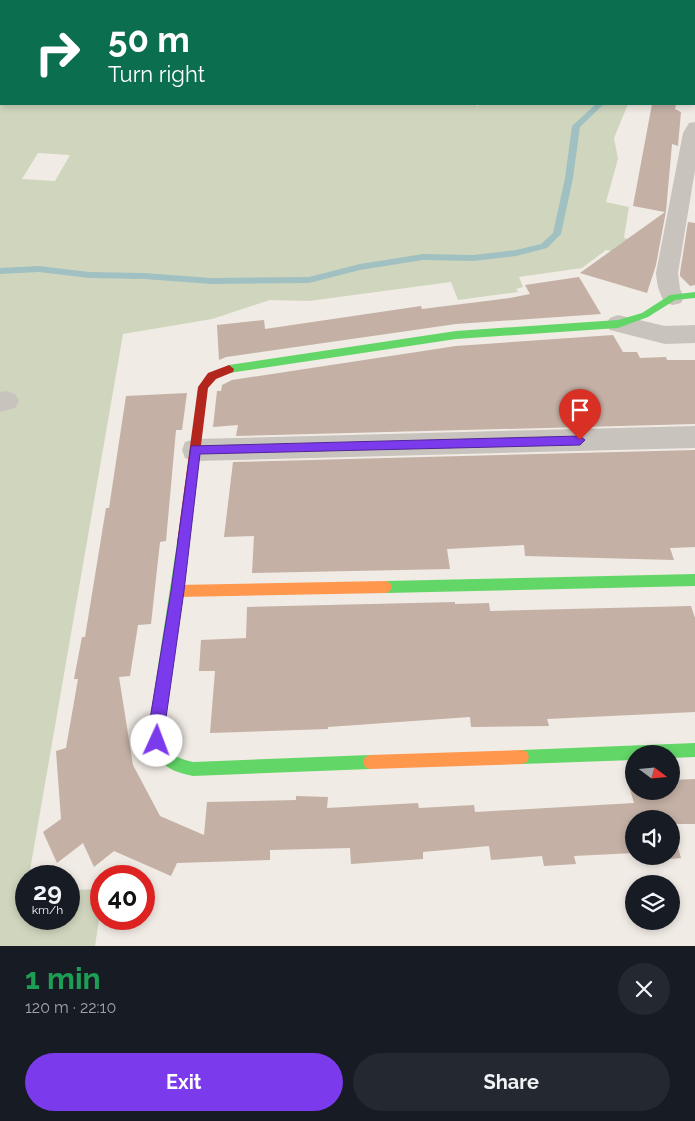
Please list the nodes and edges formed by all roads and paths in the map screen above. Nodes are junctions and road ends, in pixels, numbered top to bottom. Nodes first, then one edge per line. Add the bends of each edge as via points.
1 (694, 131) edge
2 (695, 295) edge
3 (673, 297) junction
4 (618, 324) junction
5 (695, 334) edge
6 (695, 437) edge
7 (195, 450) junction
8 (695, 580) edge
9 (178, 591) junction
10 (695, 750) edge

1 - 3 street via 667,273
2 - 3 street
3 - 4 street via 645,315
4 - 5 street via 654,333
4 - 7 street via 456,335 226,369 212,376 203,387
6 - 7 street
7 - 9 street
8 - 9 street
9 - 10 street via 157,719 157,741 164,758 179,767

